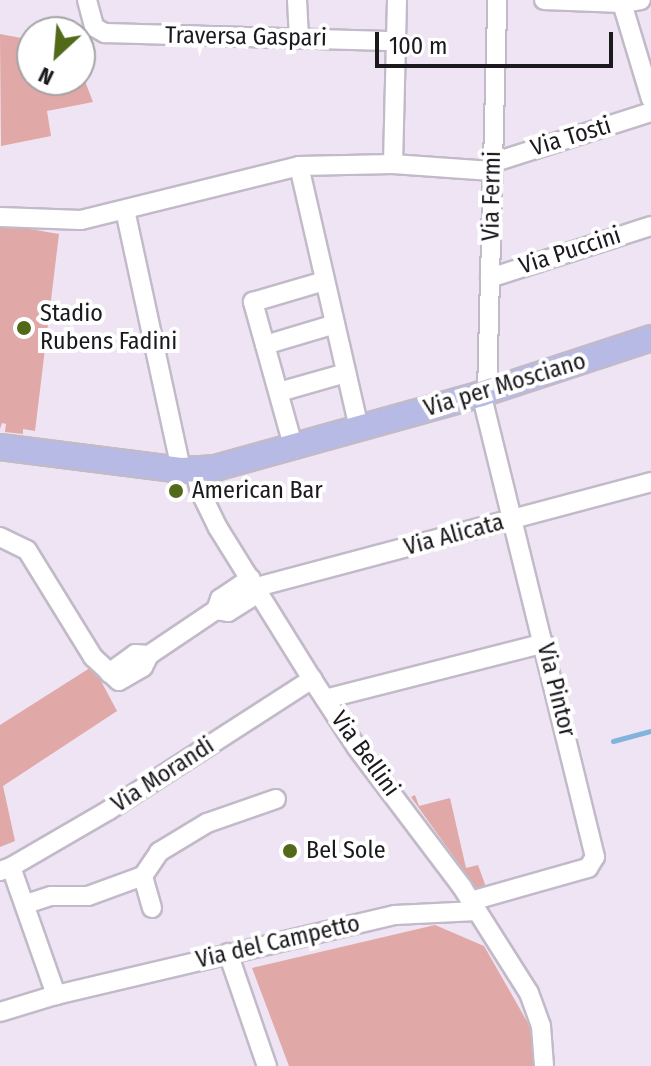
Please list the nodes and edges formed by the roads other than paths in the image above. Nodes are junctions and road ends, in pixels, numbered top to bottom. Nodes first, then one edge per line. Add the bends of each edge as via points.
1 (87, 0) edge
2 (297, 0) edge
3 (397, 0) edge
4 (497, 0) edge
5 (544, 0) edge
6 (631, 2) edge
7 (299, 39) junction
8 (397, 41) junction
9 (651, 99) edge
10 (651, 112) edge
11 (393, 164) junction
12 (299, 166) junction
13 (492, 167) junction
14 (125, 210) junction
15 (0, 217) edge
16 (651, 226) edge
17 (490, 278) junction
18 (325, 281) junction
19 (335, 324) junction
20 (651, 338) edge
21 (265, 345) junction
22 (346, 373) junction
23 (279, 392) junction
24 (484, 393) junction
25 (359, 429) junction
26 (0, 447) edge
27 (294, 449) junction
28 (188, 470) junction
29 (651, 482) edge
30 (513, 519) junction
31 (0, 537) edge
32 (256, 586) junction
33 (544, 643) junction
34 (312, 679) junction
35 (325, 699) junction
36 (276, 799) dead end
37 (6, 869) edge
38 (143, 876) junction
39 (26, 904) junction
40 (474, 906) junction
41 (152, 908) dead end
42 (228, 953) junction
43 (56, 995) junction
44 (0, 1012) edge
45 (267, 1066) edge
46 (544, 1066) edge

1 - 7 street, Traversa Gaspari via 97,30
2 - 7 street
3 - 8 street
4 - 13 street, Via Fermi
5 - 6 street
6 - 9 street
7 - 8 street, Traversa Gaspari
8 - 11 street
10 - 13 street, Via Tosti
11 - 12 street
11 - 13 street
12 - 14 street
12 - 18 street
13 - 17 street, Via Fermi
14 - 15 street via 81,220
14 - 28 street, Via Bellini
16 - 17 street, Via Puccini
17 - 24 street, Via Fermi
18 - 19 street
18 - 21 street via 253,302
19 - 21 street
19 - 22 street
20 - 24 main road, Via per Mosciano
21 - 23 street
22 - 23 street
22 - 25 street
23 - 27 street
24 - 25 main road, Via per Mosciano
24 - 30 street, Via Pintor
25 - 27 main road, Via per Mosciano
26 - 28 main road, Via per Mosciano
27 - 28 main road, Via per Mosciano
28 - 32 street, Via Bellini
29 - 30 street, Via Alicata
30 - 32 street, Via Alicata
30 - 33 street, Via Pintor
31 - 32 street, Via Alicata via 27,550 93,657 109,673 135,654 149,655 216,610 228,612
32 - 34 street, Via Bellini
33 - 35 street
33 - 40 street, Via Pintor via 595,857 588,868
34 - 35 street, Via Bellini
34 - 37 street, Via Morandi via 109,810
35 - 40 street, Via Bellini
36 - 38 street via 207,823 159,852
37 - 39 street
38 - 39 street via 88,896 51,896
38 - 41 street
39 - 43 street
40 - 42 street, Via del Campetto via 395,915
40 - 46 street via 529,993 541,1026
42 - 43 street, Via del Campetto
42 - 45 street
43 - 44 street, Via del Campetto

